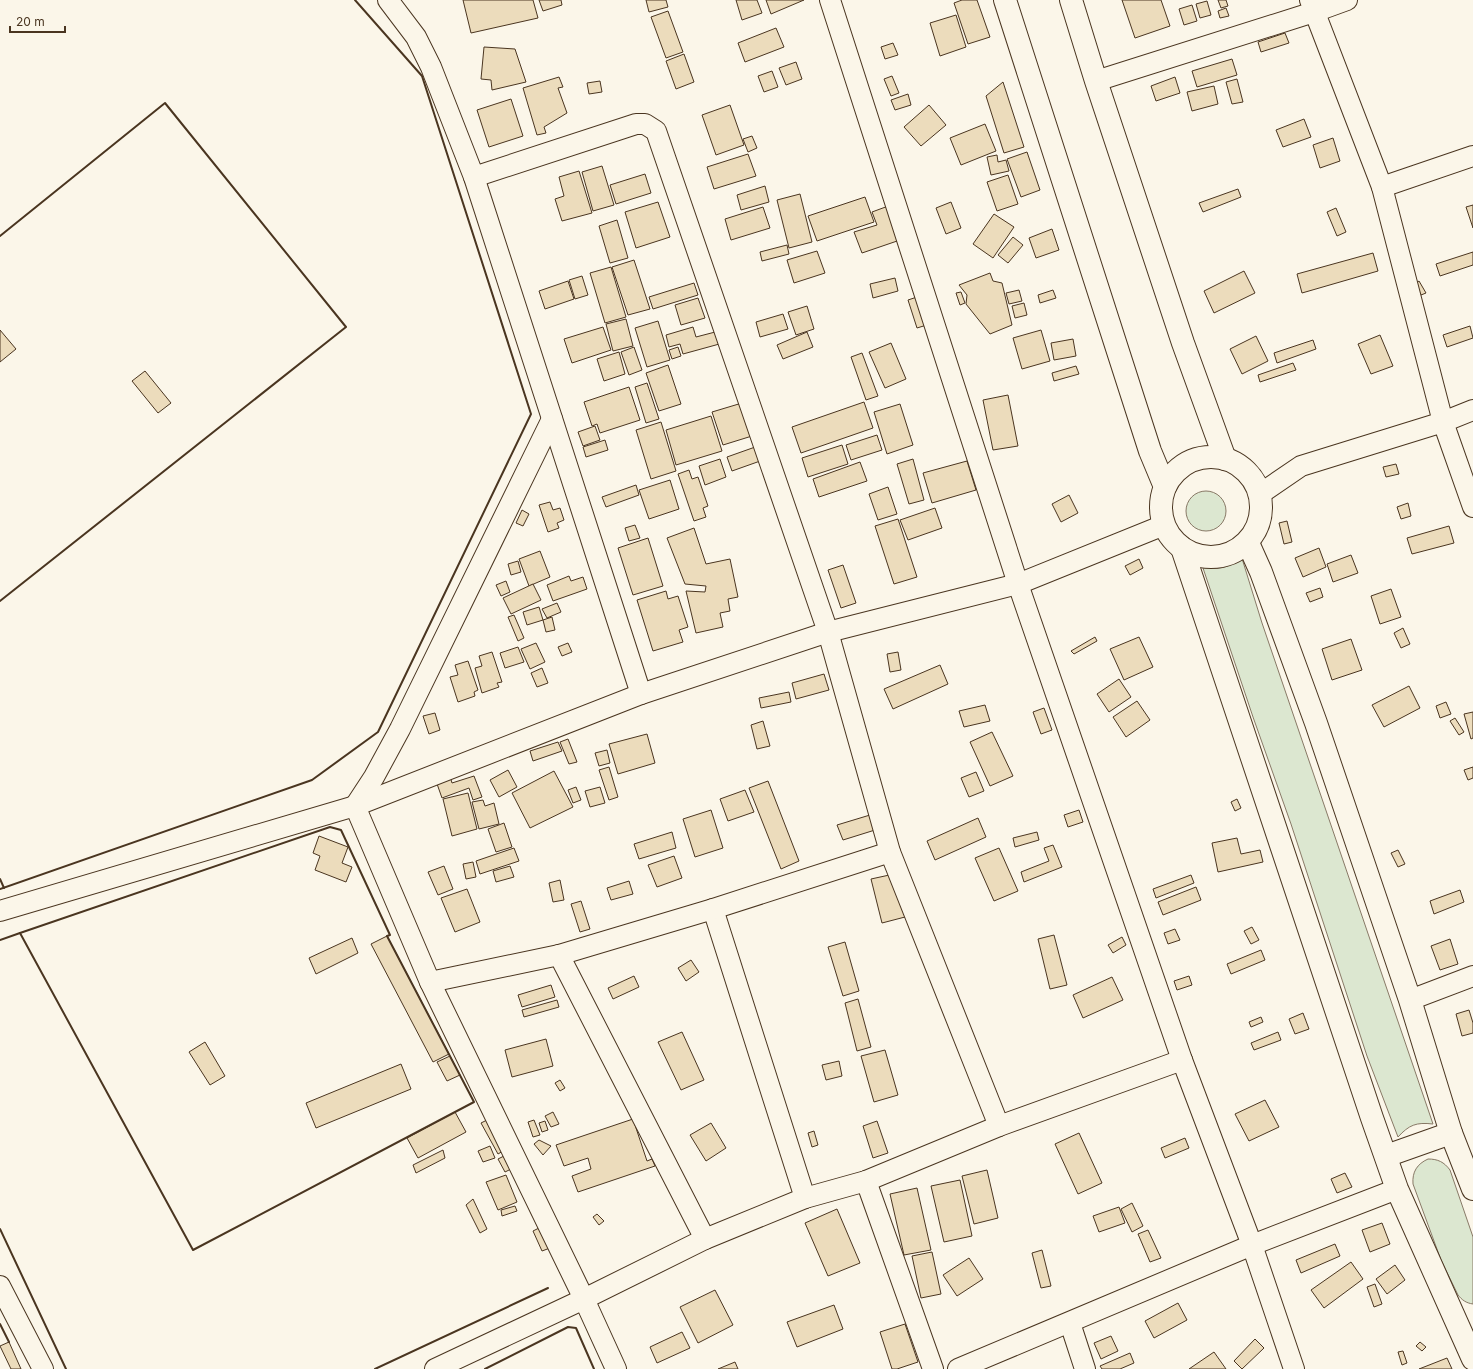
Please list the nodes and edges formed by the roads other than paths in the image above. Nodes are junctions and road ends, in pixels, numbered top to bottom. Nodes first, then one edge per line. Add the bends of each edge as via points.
1 (388, 0) edge
2 (830, 0) edge
3 (1005, 0) edge
4 (1072, 0) edge
5 (1347, 0) edge
6 (1312, 6) edge
7 (1096, 81) junction
8 (1473, 156) edge
9 (474, 177) junction
10 (1382, 187) junction
11 (1473, 410) edge
12 (552, 419) junction
13 (1444, 422) junction
14 (1225, 459) junction
15 (1165, 487) junction
16 (1260, 494) junction
17 (1473, 507) edge
18 (1164, 525) junction
19 (1248, 543) junction
20 (1182, 548) junction
21 (1018, 584) junction
22 (828, 632) junction
23 (641, 694) junction
24 (355, 806) junction
25 (890, 852) junction
26 (713, 909) junction
27 (0, 911) edge
28 (560, 955) junction
29 (1473, 976) edge
30 (430, 982) junction
31 (1410, 1000) junction
32 (1182, 1060) junction
33 (999, 1126) junction
34 (1451, 1133) junction
35 (1386, 1156) junction
36 (866, 1181) junction
37 (1397, 1189) junction
38 (1473, 1189) edge
39 (805, 1198) junction
40 (704, 1239) junction
41 (1252, 1245) junction
42 (0, 1286) edge
43 (584, 1299) junction
44 (1465, 1322) edge
45 (1070, 1323) junction
46 (1473, 1359) edge
47 (43, 1369) edge
48 (435, 1369) edge
49 (616, 1369) edge
50 (933, 1369) edge
51 (958, 1369) edge
52 (1085, 1369) edge
53 (1294, 1369) edge

1 - 9 street via 416,37 431,67
2 - 21 street
3 - 15 main road via 1148,443
4 - 7 main road
5 - 6 street
6 - 7 street
6 - 10 street
7 - 14 main road via 1183,343
8 - 10 street
9 - 12 street
9 - 22 street via 636,124 645,124 656,131
10 - 13 street
11 - 13 street
12 - 23 street
12 - 24 street via 400,729
13 - 16 street via 1301,466
13 - 17 street
14 - 15 main road via 1204,457 1190,462 1177,470
14 - 16 main road via 1243,468 1256,484
15 - 18 main road via 1160,506
16 - 19 main road via 1260,520 1256,532
18 - 20 main road via 1171,538
18 - 21 street
19 - 20 main road via 1228,554 1216,557 1192,554
19 - 31 main road via 1316,723
20 - 35 main road
21 - 22 street
21 - 32 street
22 - 23 street
22 - 25 street
23 - 24 street
24 - 27 street
24 - 30 street
25 - 26 street
25 - 33 street
26 - 28 street
26 - 39 street
28 - 30 street
28 - 40 street
29 - 31 street
30 - 43 street
31 - 34 main road
32 - 33 street
32 - 41 street
33 - 36 street
34 - 35 main road
34 - 38 main road
35 - 37 main road
36 - 39 street
36 - 50 street
37 - 41 street
37 - 44 main road
39 - 40 street
40 - 43 street
41 - 45 street
41 - 53 street
42 - 47 street
43 - 48 street
43 - 49 street
44 - 46 main road
45 - 51 street
45 - 52 street

